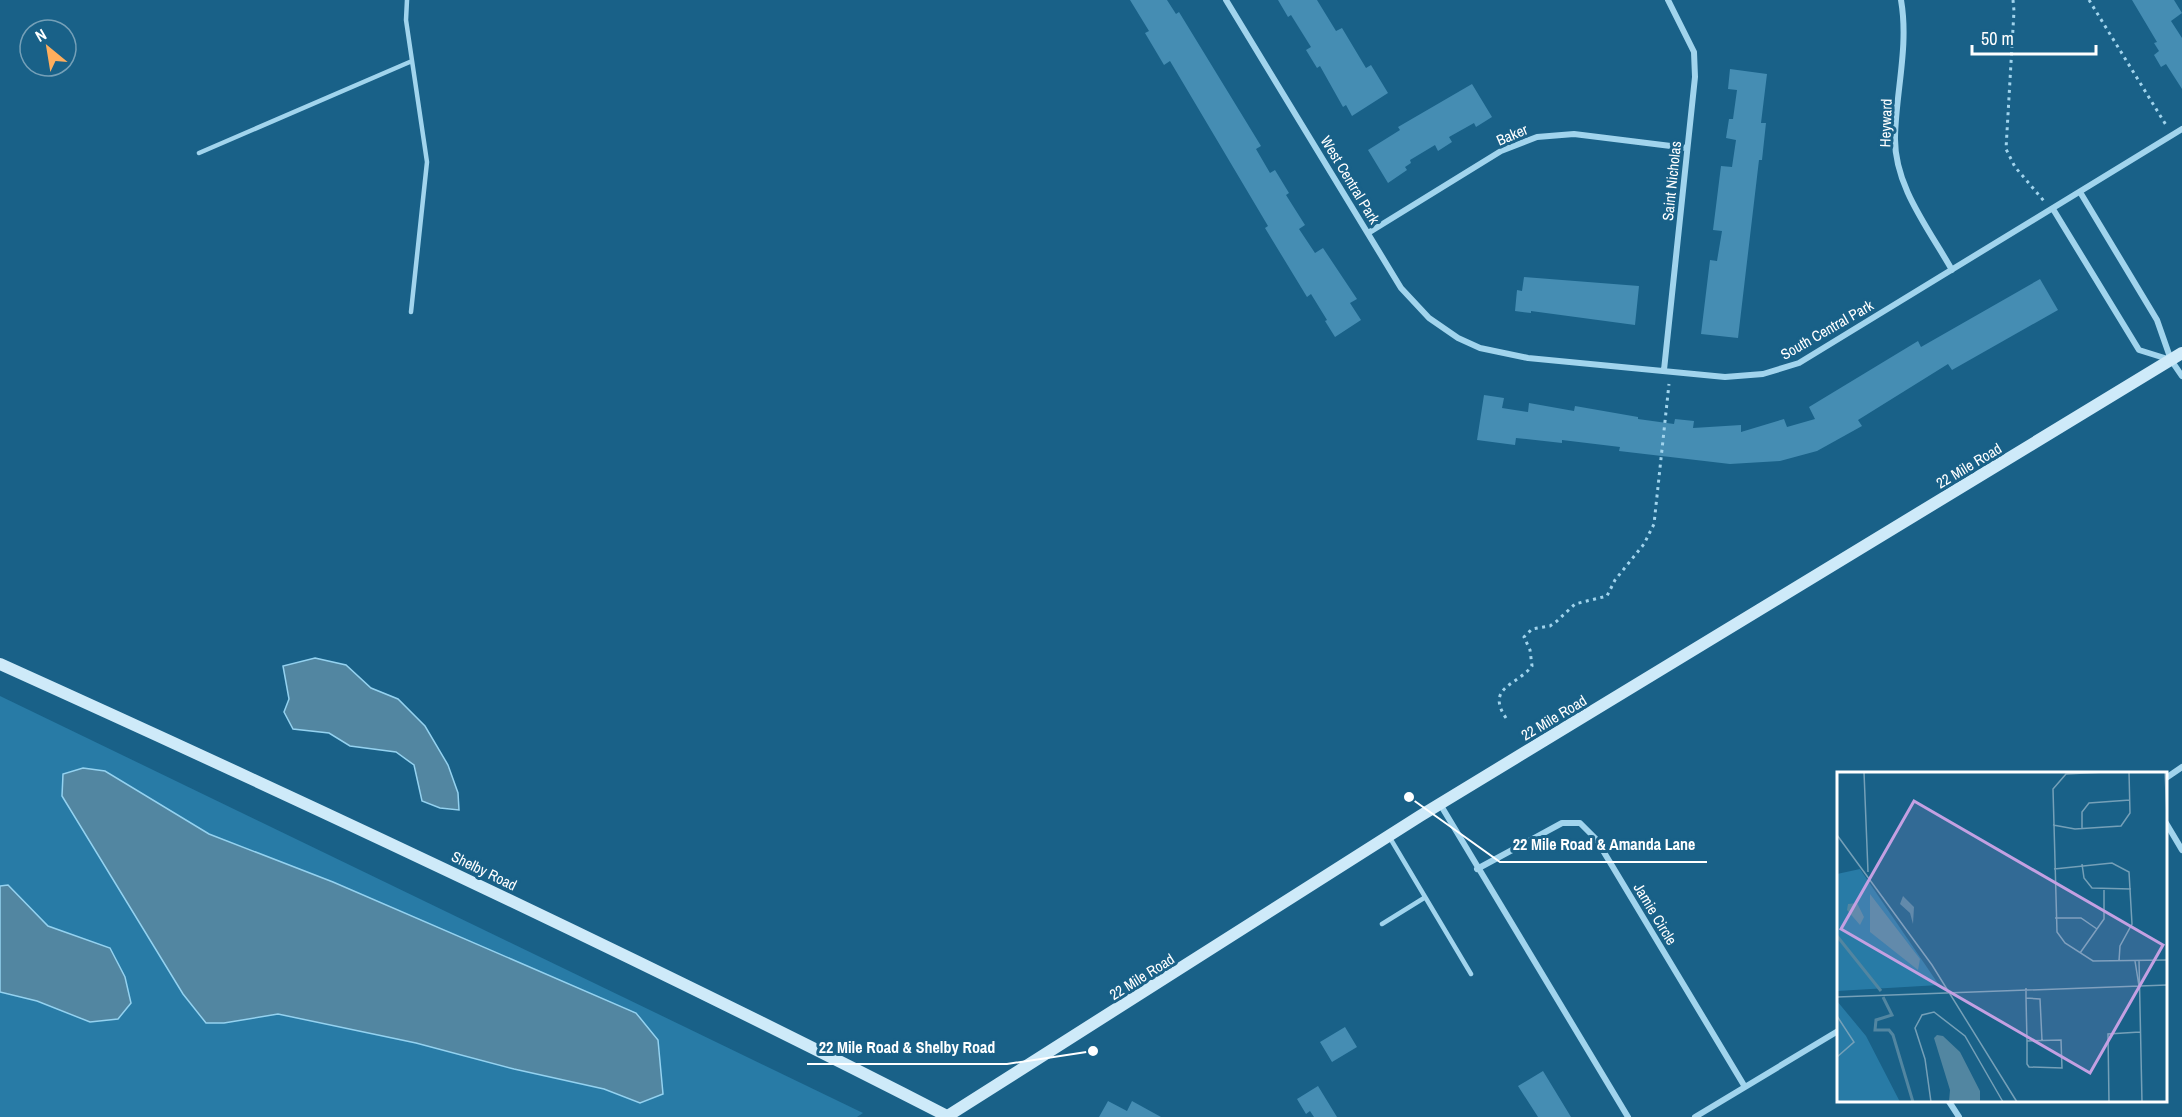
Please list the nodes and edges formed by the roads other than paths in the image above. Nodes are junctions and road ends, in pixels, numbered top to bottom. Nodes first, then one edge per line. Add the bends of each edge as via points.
1 (407, 0) edge
2 (1226, 0) edge
3 (1668, 0) edge
4 (1901, 0) edge
5 (412, 61) junction
6 (2182, 129) edge
7 (1687, 148) junction
8 (199, 153) dead end
9 (2080, 192) junction
10 (2053, 209) junction
11 (1368, 232) junction
12 (1952, 270) junction
13 (411, 312) dead end
14 (1480, 348) joint
15 (2177, 357) edge
16 (1664, 370) junction
17 (2182, 376) edge
18 (0, 664) edge
19 (2182, 767) edge
20 (2167, 777) edge
21 (1440, 804) junction
22 (2167, 825) edge
23 (1389, 835) junction
24 (2182, 850) edge
25 (1477, 869) junction
26 (1424, 898) junction
27 (1382, 924) dead end
28 (1471, 974) dead end
29 (1837, 1032) edge
30 (1745, 1087) junction
31 (1949, 1102) edge
32 (948, 1117) edge
33 (1628, 1117) edge
34 (1695, 1117) edge
35 (1959, 1117) edge

1 - 5 lane
2 - 11 street, West Central Park
3 - 7 street, Saint Nicholas via 1694,52
4 - 12 street, Heyward via 1904,38 1894,138 1896,155 1906,190
5 - 8 lane
5 - 13 lane via 427,162
6 - 9 street, South Central Park
7 - 11 street, Baker via 1574,134 1537,137 1501,151
7 - 16 street, Saint Nicholas
9 - 10 street, South Central Park
9 - 15 street
10 - 12 street, South Central Park
10 - 15 street via 2139,350
11 - 14 street, West Central Park via 1401,288 1416,304 1441,328
12 - 16 street, South Central Park via 1782,370 1725,377
14 - 16 street, South Central Park via 1528,357
15 - 17 street
15 - 21 street, 22 Mile Road
18 - 32 street, Shelby Road via 310,804
19 - 20 street
21 - 23 street, 22 Mile Road
21 - 25 street
22 - 24 street
23 - 26 lane
23 - 32 street, 22 Mile Road
25 - 30 street, Jamie Circle via 1562,823 1580,823 1596,839
25 - 33 street
26 - 27 lane
26 - 28 lane
29 - 30 street
30 - 34 street
31 - 35 street

